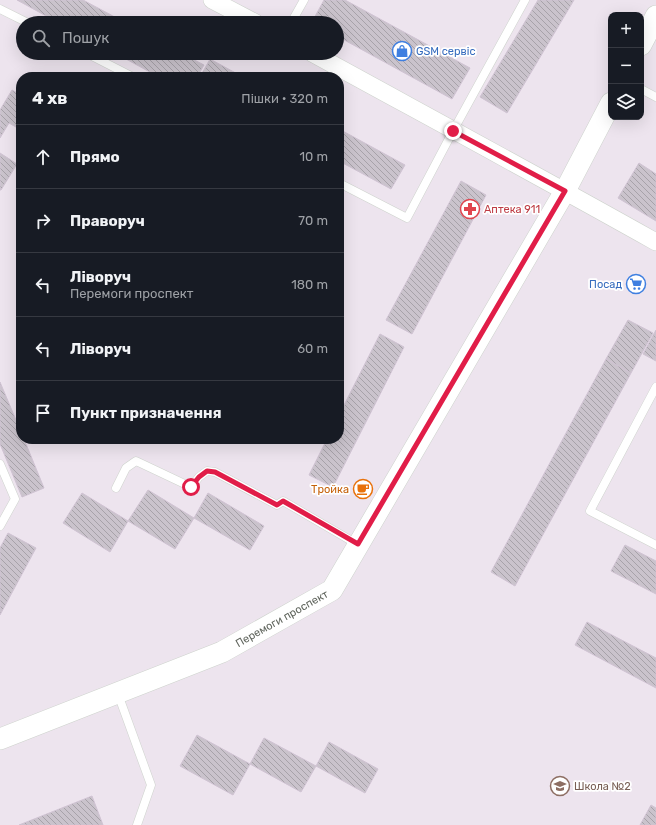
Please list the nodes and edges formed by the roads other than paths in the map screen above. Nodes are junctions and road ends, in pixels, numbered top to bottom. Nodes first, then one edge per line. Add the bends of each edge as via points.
1 (212, 0) edge
2 (304, 0) edge
3 (525, 0) edge
4 (0, 9) edge
5 (243, 16) edge
6 (295, 16) edge
7 (656, 16) edge
8 (16, 17) edge
9 (644, 39) edge
10 (100, 60) edge
11 (325, 60) edge
12 (123, 72) edge
13 (644, 91) edge
14 (656, 97) edge
15 (608, 109) edge
16 (453, 131) junction
17 (344, 186) edge
18 (565, 191) junction
19 (656, 242) edge
20 (656, 387) edge
21 (0, 464) edge
22 (116, 488) dead end
23 (0, 526) edge
24 (358, 544) junction
25 (656, 545) edge
26 (117, 693) junction
27 (0, 738) edge
28 (137, 825) edge

1 - 5 street
2 - 6 lane
3 - 16 lane
4 - 8 lane
7 - 9 street
10 - 12 lane
11 - 16 street
13 - 14 lane
15 - 18 street, Перемоги проспект
16 - 17 lane via 407,218
16 - 18 street
18 - 19 street
18 - 24 street, Перемоги проспект
20 - 25 lane via 590,511
21 - 23 lane via 15,500
22 - 24 lane via 126,468 136,461 191,487 207,471 215,472 277,505 283,501
24 - 26 street, Перемоги проспект via 332,590 222,652
26 - 27 street, Перемоги проспект
26 - 28 lane via 151,785

